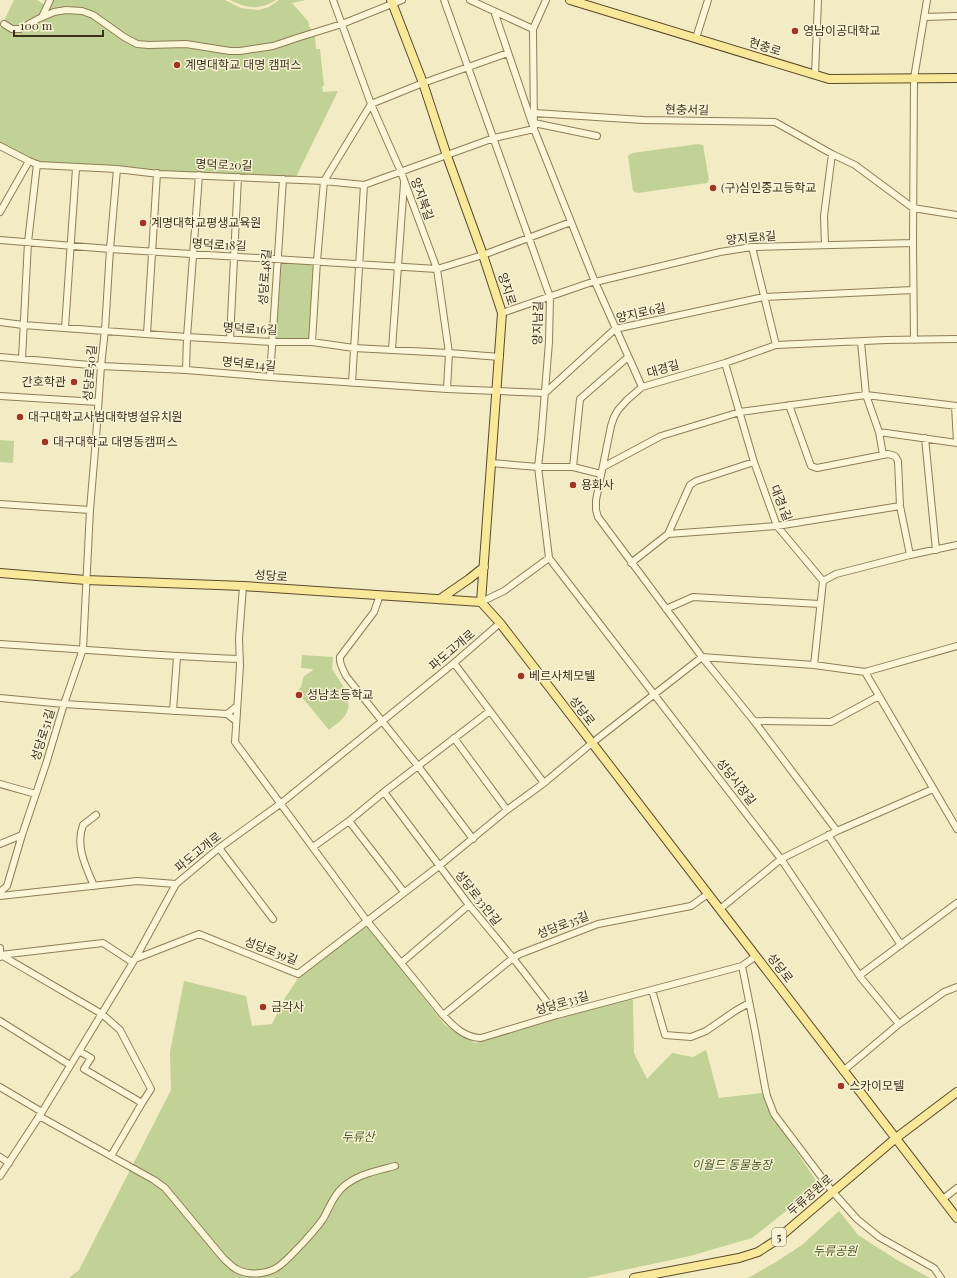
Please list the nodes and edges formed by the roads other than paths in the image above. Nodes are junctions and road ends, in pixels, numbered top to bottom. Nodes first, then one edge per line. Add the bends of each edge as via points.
1 (50, 0) edge
2 (333, 0) edge
3 (402, 0) edge
4 (444, 0) edge
5 (470, 0) edge
6 (546, 0) edge
7 (570, 0) edge
8 (708, 0) edge
9 (818, 0) edge
10 (927, 0) edge
11 (392, 2) edge
12 (494, 11) junction
13 (957, 16) edge
14 (42, 17) junction
15 (924, 17) junction
16 (4, 24) dead end
17 (342, 24) junction
18 (533, 29) junction
19 (696, 38) junction
20 (508, 53) junction
21 (468, 66) junction
22 (815, 75) junction
23 (914, 78) junction
24 (957, 78) edge
25 (422, 83) junction
26 (370, 104) junction
27 (534, 113) junction
28 (534, 126) junction
29 (597, 136) dead end
30 (494, 138) junction
31 (0, 146) edge
32 (832, 154) junction
33 (447, 156) junction
34 (29, 162) junction
35 (37, 164) junction
36 (76, 168) junction
37 (117, 170) junction
38 (401, 172) junction
39 (157, 173) junction
40 (199, 175) junction
41 (238, 177) junction
42 (282, 179) junction
43 (404, 180) junction
44 (324, 181) junction
45 (364, 185) junction
46 (914, 208) junction
47 (0, 212) edge
48 (957, 215) edge
49 (571, 222) junction
50 (529, 238) junction
51 (0, 240) edge
52 (28, 242) junction
53 (913, 243) junction
54 (825, 245) junction
55 (70, 246) junction
56 (752, 247) junction
57 (110, 249) junction
58 (152, 251) junction
59 (193, 254) junction
60 (483, 255) junction
61 (233, 256) junction
62 (278, 258) junction
63 (317, 261) junction
64 (359, 264) junction
65 (398, 267) junction
66 (437, 269) junction
67 (595, 281) junction
68 (913, 290) junction
69 (550, 297) junction
70 (764, 297) junction
71 (502, 314) junction
72 (0, 322) edge
73 (23, 325) junction
74 (65, 328) junction
75 (615, 329) junction
76 (105, 330) junction
77 (147, 334) junction
78 (187, 337) junction
79 (957, 339) edge
80 (230, 340) junction
81 (914, 340) junction
82 (272, 342) junction
83 (312, 342) junction
84 (861, 342) junction
85 (776, 346) junction
86 (354, 348) junction
87 (392, 349) junction
88 (449, 353) junction
89 (0, 357) edge
90 (500, 357) junction
91 (628, 357) junction
92 (22, 359) junction
93 (725, 363) junction
94 (101, 366) junction
95 (186, 370) junction
96 (270, 377) junction
97 (352, 383) junction
98 (642, 387) junction
99 (447, 389) junction
100 (497, 391) junction
101 (545, 393) junction
102 (866, 395) junction
103 (0, 396) edge
104 (98, 402) junction
105 (789, 405) junction
106 (956, 406) edge
107 (740, 412) junction
108 (879, 432) junction
109 (925, 438) junction
110 (957, 442) edge
111 (883, 455) junction
112 (754, 462) junction
113 (491, 463) junction
114 (538, 467) junction
115 (573, 467) junction
116 (603, 467) junction
117 (601, 474) junction
118 (0, 504) edge
119 (900, 506) junction
120 (90, 510) junction
121 (777, 526) junction
122 (668, 534) junction
123 (957, 545) edge
124 (936, 550) junction
125 (910, 555) junction
126 (549, 558) junction
127 (631, 563) junction
128 (484, 567) junction
129 (0, 573) edge
130 (86, 580) junction
131 (823, 581) junction
132 (243, 586) junction
133 (380, 595) junction
134 (440, 599) junction
135 (481, 602) junction
136 (820, 604) junction
137 (666, 610) junction
138 (500, 623) junction
139 (0, 644) edge
140 (957, 646) edge
141 (83, 649) junction
142 (177, 657) junction
143 (702, 657) junction
144 (240, 659) junction
145 (454, 663) junction
146 (814, 665) junction
147 (865, 672) junction
148 (654, 694) junction
149 (879, 696) junction
150 (0, 698) edge
151 (64, 704) junction
152 (237, 706) junction
153 (173, 711) junction
154 (490, 711) junction
155 (227, 714) junction
156 (236, 721) junction
157 (383, 721) junction
158 (754, 721) junction
159 (454, 738) junction
160 (592, 743) junction
161 (418, 766) junction
162 (544, 783) junction
163 (0, 784) edge
164 (933, 789) junction
165 (384, 792) junction
166 (36, 794) junction
167 (280, 804) junction
168 (508, 810) junction
169 (96, 815) dead end
170 (349, 821) junction
171 (957, 829) edge
172 (837, 831) junction
173 (22, 835) junction
174 (828, 835) junction
175 (473, 839) junction
176 (0, 844) edge
177 (313, 847) junction
178 (219, 848) junction
179 (781, 859) junction
180 (439, 866) junction
181 (176, 884) junction
182 (94, 886) junction
183 (0, 892) edge
184 (404, 892) junction
185 (708, 894) junction
186 (0, 896) edge
187 (957, 903) edge
188 (468, 905) junction
189 (720, 909) junction
190 (273, 919) dead end
191 (367, 921) junction
192 (901, 945) junction
193 (0, 948) edge
194 (0, 956) edge
195 (756, 956) junction
196 (513, 958) junction
197 (133, 961) junction
198 (401, 963) junction
199 (742, 966) junction
200 (860, 975) junction
201 (957, 987) edge
202 (652, 990) junction
203 (750, 1003) junction
204 (102, 1014) junction
205 (443, 1015) junction
206 (557, 1015) junction
207 (0, 1021) edge
208 (899, 1024) junction
209 (79, 1051) junction
210 (70, 1065) junction
211 (843, 1071) junction
212 (0, 1086) edge
213 (957, 1092) edge
214 (142, 1102) junction
215 (41, 1114) junction
216 (896, 1138) junction
217 (111, 1156) junction
218 (0, 1157) edge
219 (9, 1163) junction
220 (395, 1166) dead end
221 (0, 1176) edge
222 (957, 1188) edge
223 (832, 1191) junction
224 (943, 1199) junction
225 (957, 1218) edge
226 (634, 1278) edge
227 (941, 1278) edge

1 - 14 street
2 - 17 street, 양지북길
3 - 11 street
4 - 21 street, 양지남길
5 - 12 street
6 - 18 street
7 - 19 main road, 현충로
8 - 19 street
9 - 22 street
10 - 15 street
11 - 17 street
11 - 25 main road, 양지로
12 - 18 street
12 - 20 street
13 - 15 street
14 - 16 street via 20,28 12,29
14 - 17 street via 66,10 82,11 93,15 137,44 186,44 240,51 273,46
15 - 23 street
17 - 26 street, 양지북길
18 - 27 street
19 - 22 main road, 현충로
20 - 21 street
20 - 28 street
21 - 25 street
21 - 30 street, 양지남길
22 - 23 main road, 현충로 via 829,80
23 - 24 main road, 현충로
23 - 46 street
25 - 26 street
25 - 33 main road, 양지로
26 - 38 street, 양지북길
26 - 44 street
27 - 28 street
27 - 32 street, 현충서길 via 643,120 775,122
28 - 29 street
28 - 30 street, 명덕로20길
28 - 49 street
30 - 33 street, 명덕로20길
30 - 50 street, 양지남길
31 - 34 street, 명덕로20길
32 - 46 street, 현충서길 via 855,165
32 - 54 street via 824,216
33 - 38 street, 명덕로20길
33 - 60 main road, 양지로
34 - 35 street, 명덕로20길
34 - 47 street
35 - 36 street, 명덕로20길
35 - 52 street
36 - 37 street, 명덕로20길
36 - 55 street
37 - 39 street, 명덕로20길
37 - 57 street, 성당로50길
38 - 43 street, 양지북길
38 - 45 street, 명덕로20길
39 - 40 street, 명덕로20길
39 - 58 street
40 - 41 street, 명덕로20길
40 - 59 street
41 - 42 street, 명덕로20길
41 - 61 street
42 - 44 street, 명덕로20길
42 - 62 street, 성당로48길
43 - 65 street
43 - 66 street, 양지북길
44 - 45 street, 명덕로20길
44 - 63 street
45 - 64 street
46 - 48 street, 현충서길
46 - 53 street
49 - 50 street, 명덕로18길
49 - 67 street
50 - 60 street, 명덕로18길
50 - 69 street, 양지남길
51 - 52 street, 명덕로18길
52 - 55 street, 명덕로18길
52 - 73 street
53 - 54 street, 양지로8길
53 - 68 street
54 - 56 street, 양지로8길
55 - 57 street, 명덕로18길
55 - 74 street
56 - 67 street, 양지로8길
56 - 70 street
57 - 58 street, 명덕로18길
57 - 76 street, 성당로50길
58 - 59 street, 명덕로18길
58 - 77 street
59 - 61 street, 명덕로18길
59 - 78 street
60 - 66 street, 명덕로18길
60 - 71 main road, 양지로
61 - 62 street, 명덕로18길
61 - 80 street
62 - 63 street, 명덕로18길
62 - 82 street, 성당로48길
63 - 64 street, 명덕로18길
63 - 83 street
64 - 65 street, 명덕로18길
64 - 86 street
65 - 66 street, 명덕로18길
65 - 87 street
66 - 88 street, 양지북길
67 - 69 street, 양지로8길
67 - 75 street
68 - 70 street, 양지로6길
68 - 81 street
69 - 71 street, 양지로8길
69 - 101 street, 양지남길
70 - 75 street, 양지로6길
70 - 85 street
71 - 90 main road, 양지로
72 - 73 street, 명덕로16길
73 - 74 street, 명덕로16길
73 - 92 street
74 - 76 street, 명덕로16길
75 - 91 street
75 - 101 street, 양지로6길
76 - 77 street, 명덕로16길
76 - 94 street, 성당로50길
77 - 78 street, 명덕로16길
78 - 80 street, 명덕로16길
78 - 95 street
79 - 81 street, 대경길
80 - 82 street, 명덕로16길
81 - 84 street, 대경길
82 - 83 street, 명덕로16길
82 - 96 street, 성당로48길
83 - 86 street, 명덕로16길
84 - 85 street, 대경길
84 - 102 street
85 - 93 street, 대경길
86 - 87 street, 명덕로16길
86 - 97 street
87 - 88 street, 명덕로16길
88 - 90 street, 명덕로16길
88 - 99 street, 양지북길
89 - 92 street, 명덕로14길
90 - 100 main road, 양지로
91 - 98 street
91 - 115 street via 580,399
92 - 94 street, 명덕로14길
93 - 98 street, 대경길
93 - 107 street, 대경1길
94 - 95 street, 명덕로14길
94 - 104 street, 성당로50길
95 - 96 street, 명덕로14길
96 - 97 street, 명덕로14길
97 - 99 street, 명덕로14길
98 - 116 street, 대경길 via 627,400 614,417
99 - 100 street, 명덕로14길
100 - 101 street
100 - 113 main road, 양지로
101 - 114 street, 양지남길
102 - 105 street
102 - 106 street
102 - 108 street
103 - 104 street
104 - 120 street, 성당로50길
105 - 107 street
105 - 111 street via 810,466 817,468
106 - 110 street
107 - 112 street, 대경1길
107 - 116 street via 661,436
108 - 109 street
108 - 111 street
109 - 110 street
109 - 124 street
111 - 119 street via 895,456 898,461
112 - 121 street, 대경1길
112 - 122 street via 690,484
113 - 114 street
113 - 128 main road, 양지로
114 - 115 street
114 - 126 street, 양지남길
115 - 117 street
116 - 117 street, 대경길
117 - 127 street, 대경길 via 596,500 598,517
118 - 120 street
119 - 121 street
119 - 125 street
120 - 130 street, 성당로50길
121 - 122 street
121 - 131 street, 대경1길
122 - 127 street
123 - 124 street
124 - 125 street
125 - 131 street via 836,574
126 - 135 street via 504,591
126 - 148 street, 성당시장길
127 - 137 street, 대경길
128 - 134 main road
128 - 135 main road, 양지로
129 - 130 main road, 성당로
130 - 132 main road, 성당로
130 - 141 street, 성당로51길
131 - 136 street
132 - 133 main road, 성당로
132 - 144 street, 성당로33길
133 - 134 main road, 성당로
133 - 157 street via 374,612 340,657 340,661 346,676
134 - 135 main road, 성당로
135 - 138 main road, 성당로
136 - 137 street via 693,597
136 - 146 street
137 - 143 street, 대경길
138 - 145 street, 파도고개로
138 - 160 main road, 성당로
139 - 141 street
140 - 147 street
141 - 142 street
141 - 151 street, 성당로51길
142 - 144 street
142 - 153 street
143 - 146 street
143 - 148 street
143 - 158 street, 대경길
144 - 152 street, 성당로33길
145 - 154 street
145 - 157 street, 파도고개로
146 - 147 street
147 - 149 street
148 - 160 street
148 - 179 street, 성당시장길
149 - 158 street via 831,722
149 - 164 street
150 - 151 street
151 - 153 street
151 - 166 street, 성당로51길
152 - 155 street
152 - 156 street, 성당로33길
153 - 155 street
154 - 159 street
154 - 162 street
155 - 156 street
156 - 167 street, 성당로33길 via 235,742
157 - 161 street
157 - 167 street, 파도고개로
158 - 172 street, 대경길
159 - 161 street
159 - 168 street
160 - 162 street, 성당로39길
160 - 185 main road, 성당로
161 - 165 street
161 - 175 street
162 - 168 street, 성당로39길
163 - 166 street
164 - 171 street
164 - 172 street
165 - 170 street
165 - 180 street, 성당로33안길
166 - 173 street, 성당로51길
167 - 177 street, 성당로33길
167 - 178 street, 파도고개로
168 - 175 street, 성당로39길
169 - 182 street via 82,829 81,846
170 - 177 street
170 - 184 street
172 - 174 street
173 - 176 street
173 - 183 street, 성당로51길 via 7,886
174 - 179 street
174 - 192 street
175 - 180 street, 성당로39길
177 - 191 street, 성당로33길
178 - 181 street, 파도고개로
178 - 190 street
179 - 189 street
179 - 200 street, 성당시장길
180 - 184 street, 성당로39길
180 - 188 street, 성당로33안길
181 - 182 street via 137,881
181 - 197 street, 파도고개로
182 - 186 street
184 - 191 street, 성당로39길
185 - 189 main road, 성당로
185 - 196 street, 성당로35길 via 691,906 598,924
187 - 192 street
188 - 196 street, 성당로33안길
188 - 198 street
189 - 195 main road, 성당로
191 - 197 street, 성당로39길 via 298,974 199,934
191 - 198 street, 성당로33길
192 - 200 street
193 - 194 street
194 - 197 street via 103,943
194 - 204 street
195 - 199 street, 성당로33길
195 - 211 main road, 성당로
196 - 205 street, 성당로35길
196 - 206 street, 성당로33안길
197 - 204 street, 파도고개로
198 - 205 street, 성당로33길
199 - 202 street, 성당로33길
199 - 203 street
200 - 208 street, 성당시장길
201 - 208 street via 944,992
202 - 203 street via 665,1035 691,1037 706,1031
202 - 206 street, 성당로33길
203 - 223 street via 765,1087 774,1114
204 - 209 street, 파도고개로
204 - 214 street via 120,1030 151,1089
205 - 206 street, 성당로33길 via 461,1032 475,1038
207 - 210 street
208 - 211 street
209 - 210 street, 파도고개로
209 - 214 street via 90,1058 84,1069
210 - 215 street, 파도고개로
211 - 216 main road, 성당로
212 - 215 street
213 - 216 main road, 두류공원로
214 - 217 street
215 - 217 street
215 - 219 street, 파도고개로
216 - 223 main road, 두류공원로 / 5
216 - 224 main road, 성당로
217 - 220 street via 165,1188 230,1265 241,1271 256,1273 274,1269 284,1263 323,1219 339,1191 347,1184 362,1175
218 - 219 street
219 - 221 street, 파도고개로
222 - 224 street
223 - 226 main road, 두류공원로 / 5 via 775,1241 758,1252
223 - 227 street via 867,1228 934,1268
224 - 225 main road, 성당로

